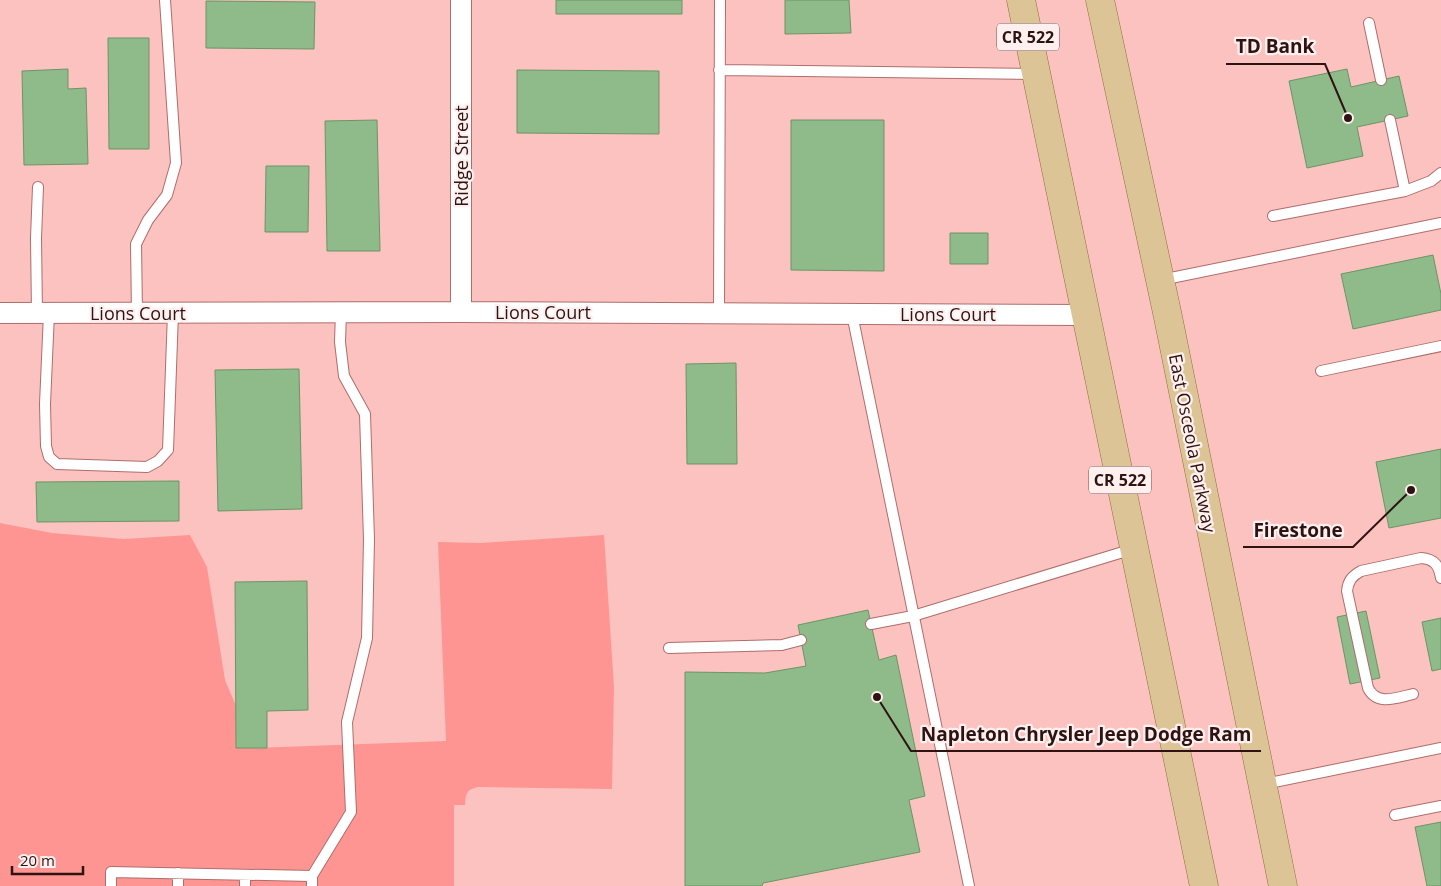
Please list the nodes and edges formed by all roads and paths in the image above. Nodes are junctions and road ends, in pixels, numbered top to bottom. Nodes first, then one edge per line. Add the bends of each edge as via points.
1 (165, 0) edge
2 (461, 0) edge
3 (720, 0) edge
4 (1021, 0) edge
5 (1100, 0) edge
6 (1369, 24) dead end
7 (719, 70) junction
8 (1036, 74) junction
9 (1381, 80) dead end
10 (1390, 120) dead end
11 (1441, 173) edge
12 (38, 187) dead end
13 (1405, 190) junction
14 (1273, 216) dead end
15 (1441, 223) edge
16 (1160, 280) junction
17 (341, 312) junction
18 (461, 312) junction
19 (0, 313) edge
20 (43, 313) junction
21 (137, 313) junction
22 (173, 313) junction
23 (719, 313) junction
24 (852, 314) junction
25 (1087, 315) junction
26 (1441, 346) edge
27 (1321, 371) dead end
28 (1134, 549) junction
29 (1441, 578) edge
30 (913, 616) junction
31 (871, 624) dead end
32 (801, 640) dead end
33 (669, 648) dead end
34 (1413, 694) dead end
35 (1441, 748) edge
36 (1263, 784) junction
37 (1441, 806) edge
38 (1395, 815) dead end
39 (178, 874) junction
40 (245, 875) junction
41 (312, 881) edge
42 (111, 886) edge
43 (178, 886) edge
44 (245, 886) edge
45 (969, 886) edge
46 (1204, 886) edge
47 (1283, 886) edge

1 - 21 lane via 176,163 167,194 136,244
2 - 18 street, Ridge Street
3 - 7 lane
4 - 8 main road, CR 522
5 - 16 main road, East Osceola Parkway
6 - 9 lane
7 - 8 lane
7 - 23 lane
8 - 25 main road, CR 522
10 - 13 lane
11 - 13 lane via 1432,181
12 - 20 lane via 36,238
13 - 14 lane
15 - 16 lane
16 - 36 main road, East Osceola Parkway
17 - 18 street, Lions Court
17 - 22 street, Lions Court
17 - 41 lane via 344,376 365,414 369,539 367,638 347,722 351,812
18 - 23 street, Lions Court
19 - 20 street, Lions Court
20 - 21 street, Lions Court
20 - 22 lane via 46,446 49,457 57,464 147,466 158,461 168,450
21 - 22 street, Lions Court
23 - 24 street, Lions Court
24 - 25 street, Lions Court
24 - 30 lane
25 - 28 main road, CR 522
26 - 27 lane
28 - 30 lane
28 - 46 main road, CR 522
29 - 34 lane via 1435,562 1422,558 1361,571 1348,583 1347,591 1371,695 1387,700
30 - 31 lane
30 - 45 lane
32 - 33 lane via 782,645
35 - 36 lane
36 - 47 main road, East Osceola Parkway
37 - 38 lane
39 - 40 lane
39 - 42 lane via 111,872
39 - 43 lane
40 - 41 lane
40 - 44 lane

